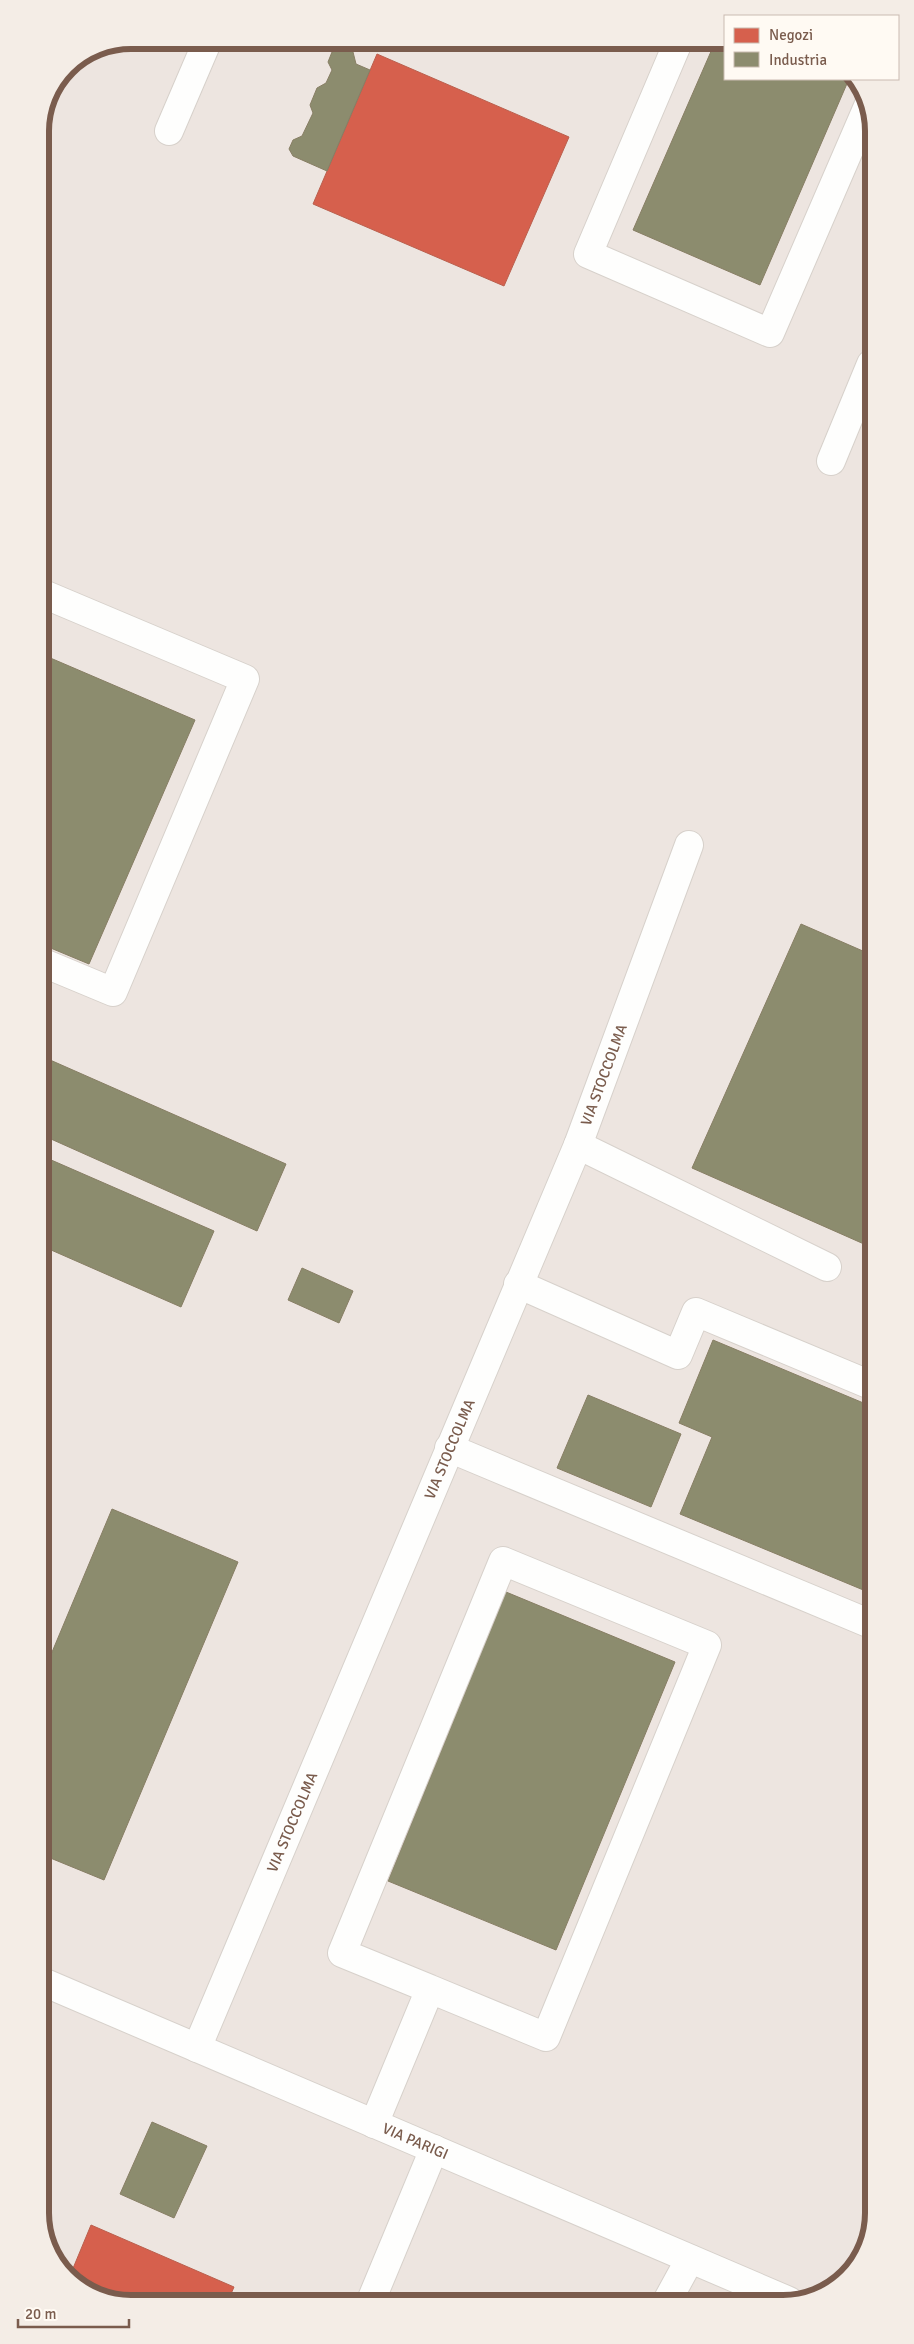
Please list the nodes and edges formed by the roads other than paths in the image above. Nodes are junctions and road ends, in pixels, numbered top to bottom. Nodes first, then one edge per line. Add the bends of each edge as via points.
1 (204, 49) edge
2 (675, 49) edge
3 (864, 116) edge
4 (169, 132) dead end
5 (865, 379) edge
6 (831, 461) dead end
7 (49, 596) edge
8 (689, 845) dead end
9 (49, 965) edge
10 (578, 1145) junction
11 (827, 1267) dead end
12 (518, 1284) junction
13 (865, 1383) edge
14 (449, 1448) junction
15 (865, 1622) edge
16 (49, 1985) edge
17 (430, 1989) junction
18 (197, 2048) junction
19 (374, 2124) junction
20 (434, 2149) junction
21 (690, 2259) junction
22 (373, 2295) edge
23 (671, 2295) edge
24 (775, 2295) edge

1 - 4 street
2 - 3 street via 588,254 770,333
5 - 6 street
7 - 9 street via 245,679 113,992
8 - 10 street, VIA STOCCOLMA
10 - 11 street
10 - 12 street, VIA STOCCOLMA
12 - 13 street via 678,1355 696,1312
12 - 14 street, VIA STOCCOLMA
14 - 15 street
14 - 18 street, VIA STOCCOLMA
16 - 18 street, VIA PARIGI
17 - 17 street via 342,1953 503,1561 707,1645 546,2037
17 - 19 street
18 - 19 street, VIA PARIGI
19 - 20 street, VIA PARIGI
20 - 21 street, VIA PARIGI
20 - 22 street
21 - 23 street
21 - 24 street, VIA PARIGI

